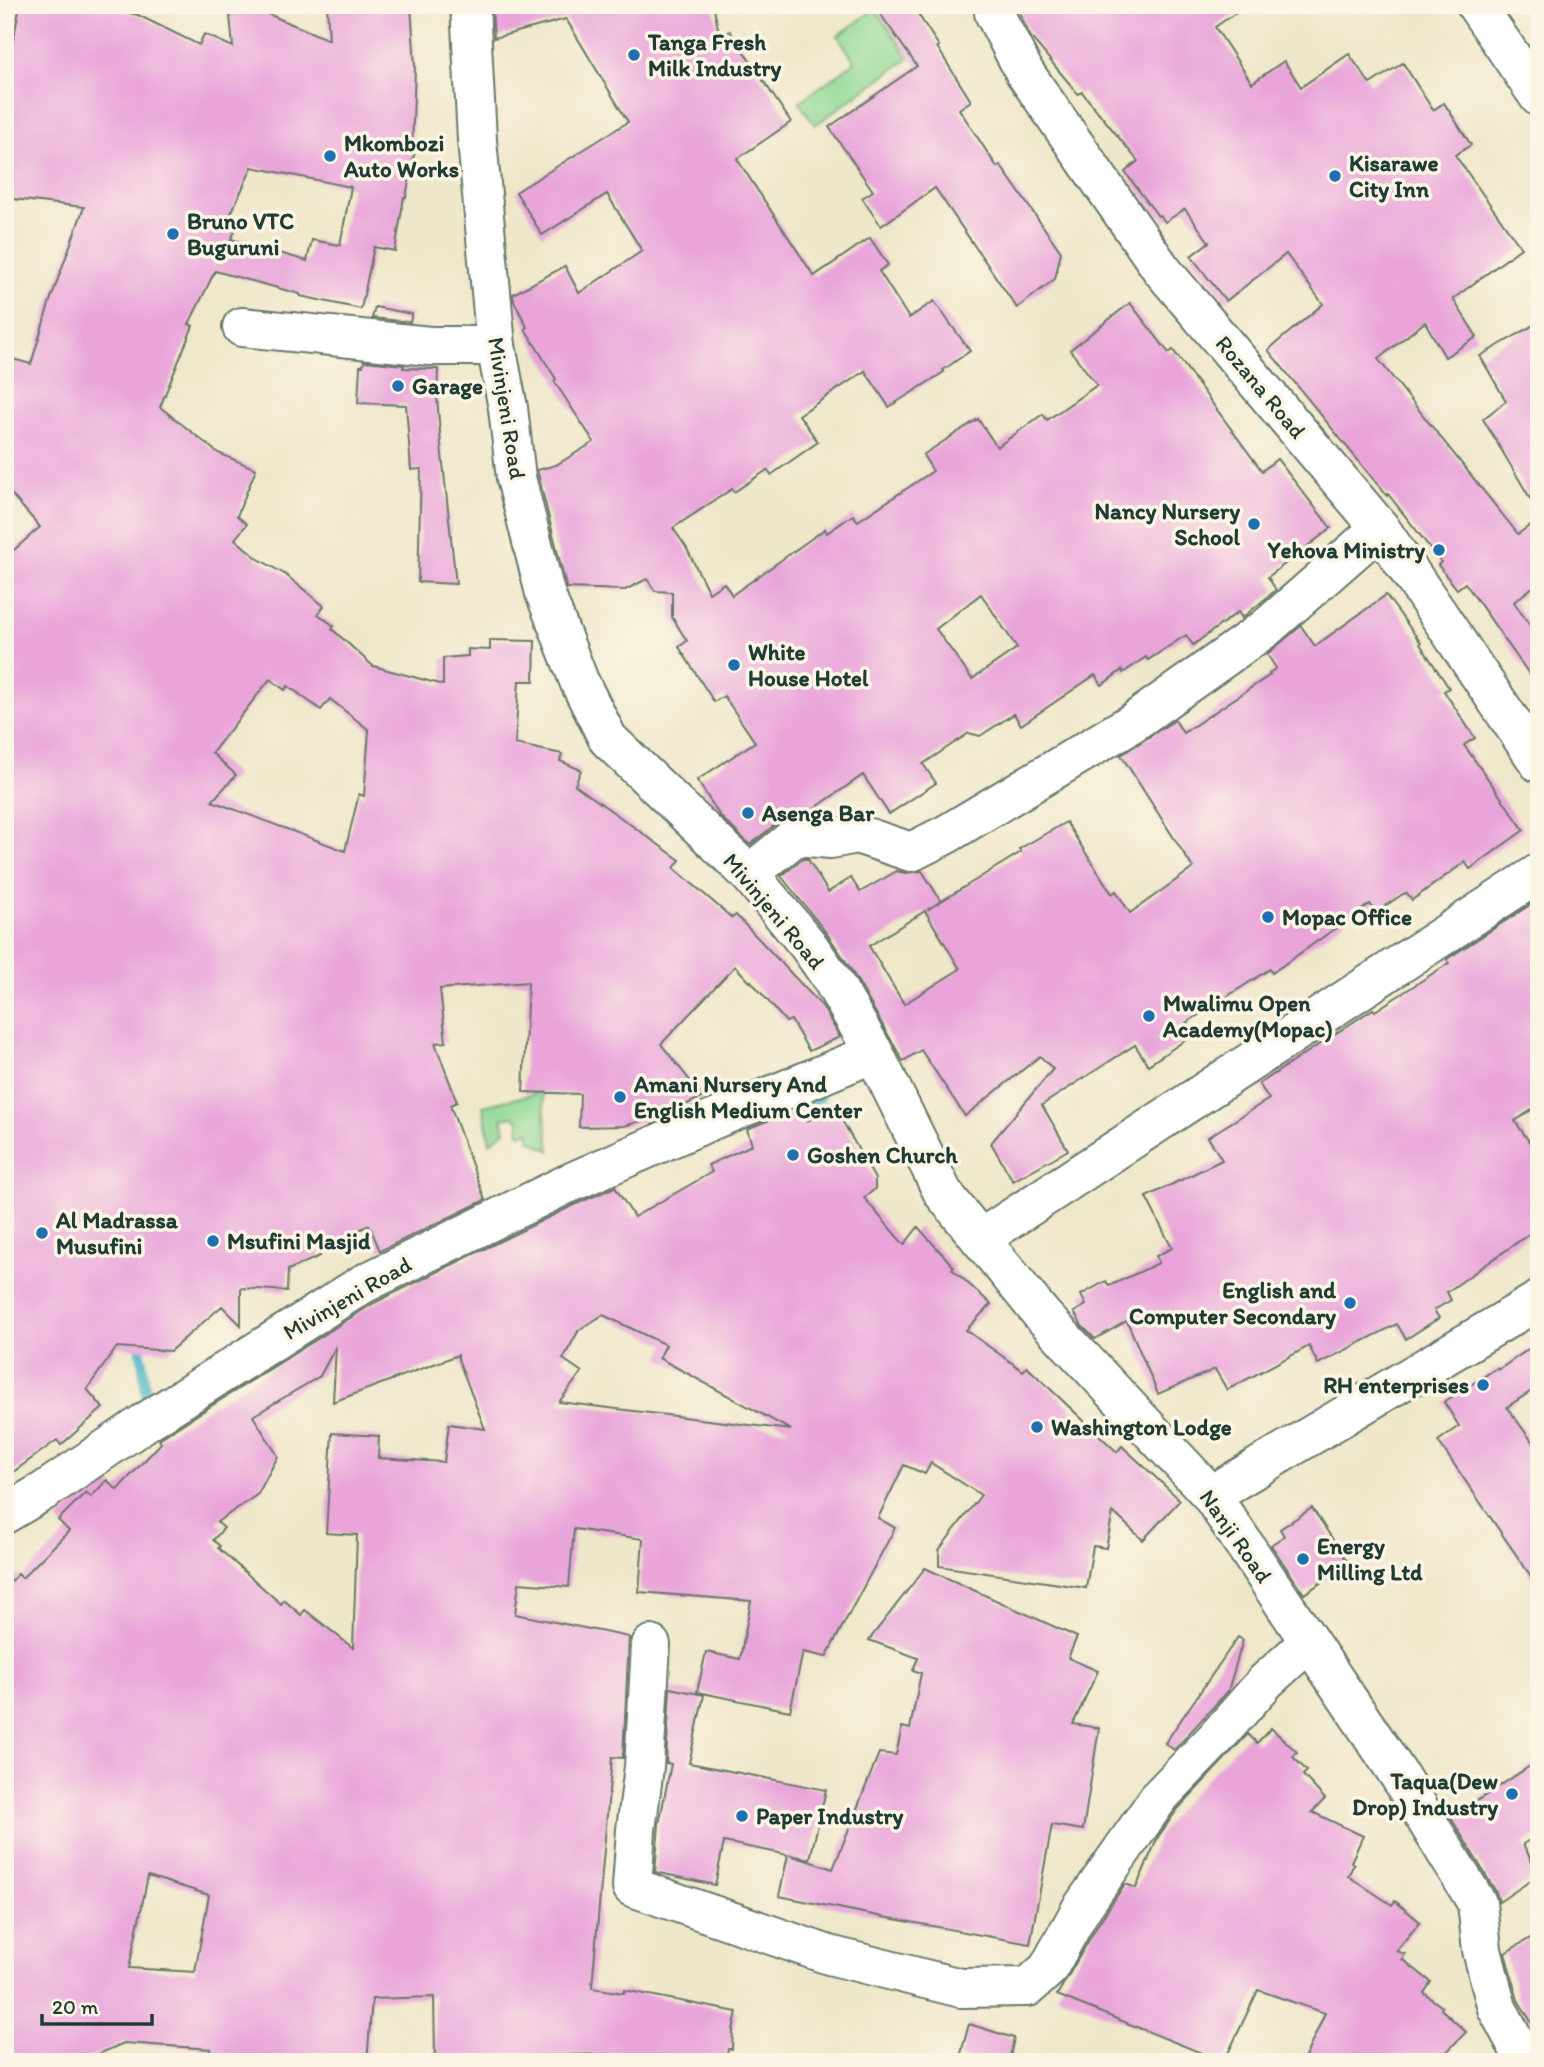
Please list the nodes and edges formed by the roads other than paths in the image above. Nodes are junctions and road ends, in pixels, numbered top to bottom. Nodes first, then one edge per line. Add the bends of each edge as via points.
1 (470, 5) edge
2 (994, 5) edge
3 (1476, 5) edge
4 (1539, 97) edge
5 (243, 327) dead end
6 (496, 346) junction
7 (1380, 528) junction
8 (1539, 763) edge
9 (1539, 873) edge
10 (749, 874) junction
11 (874, 1053) junction
12 (981, 1239) junction
13 (1539, 1300) edge
14 (1212, 1496) junction
15 (5, 1514) edge
16 (1309, 1642) junction
17 (651, 1645) dead end
18 (1526, 2062) edge

1 - 6 street, Mivinjeni Road
2 - 7 street, Rozana Road via 1025,73 1162,270
3 - 4 street
5 - 6 street via 430,346
6 - 10 street, Mivinjeni Road via 520,491 545,593 579,681 608,739
7 - 8 street, Rozana Road
7 - 10 street via 1266,628 1132,723 947,834 911,852 857,834 831,839 796,836
9 - 12 street
10 - 11 street, Mivinjeni Road via 808,945
11 - 12 street, Nanji Road via 943,1193
11 - 15 street, Mivinjeni Road via 565,1185 363,1284
12 - 14 street, Nanji Road via 1042,1315
13 - 14 street
14 - 16 street, Nanji Road
16 - 17 street via 1266,1681 1160,1796 1082,1909 1048,1969 1028,1987 961,1988 829,1955 632,1887
16 - 18 street, Nanji Road via 1477,1903 1482,1950 1497,2008

